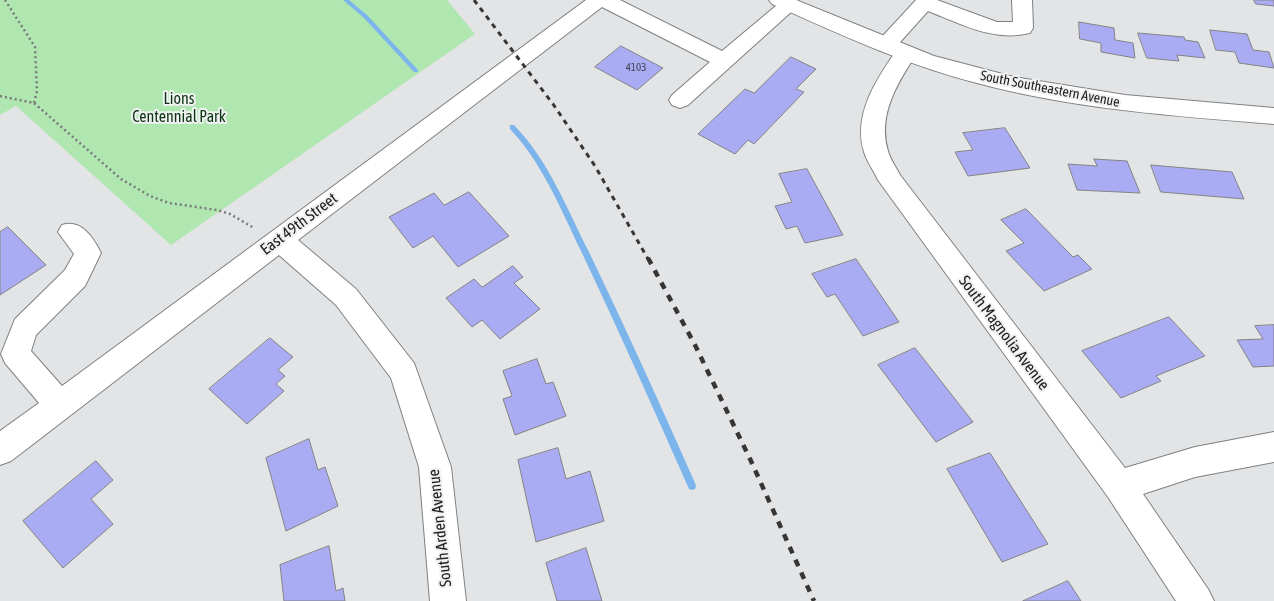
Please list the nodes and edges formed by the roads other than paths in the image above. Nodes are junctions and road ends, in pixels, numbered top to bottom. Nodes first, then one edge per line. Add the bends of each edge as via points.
1 (598, 0) edge
2 (604, 0) edge
3 (1022, 0) edge
4 (784, 2) edge
5 (926, 2) edge
6 (896, 49) junction
7 (724, 61) junction
8 (680, 100) dead end
9 (1274, 116) edge
10 (71, 232) dead end
11 (279, 240) junction
12 (60, 405) junction
13 (1274, 447) edge
14 (0, 450) edge
15 (1118, 486) junction
16 (448, 601) edge
17 (1196, 601) edge

1 - 11 street, East 49th Street
2 - 7 street
3 - 5 street via 1023,28 995,29
4 - 6 street, South Southeastern Avenue
4 - 7 street
5 - 6 street, South Magnolia Avenue
6 - 9 street, South Southeastern Avenue via 976,76 1064,95
6 - 15 street, South Magnolia Avenue via 875,112 873,136 876,151 890,180
7 - 8 street
10 - 12 street via 88,253 75,278 25,328 15,354
11 - 12 street, East 49th Street
11 - 16 street, South Arden Avenue via 346,297 404,372 435,467
12 - 14 street, East 49th Street
13 - 15 street via 1195,462
15 - 17 street, South Magnolia Avenue

